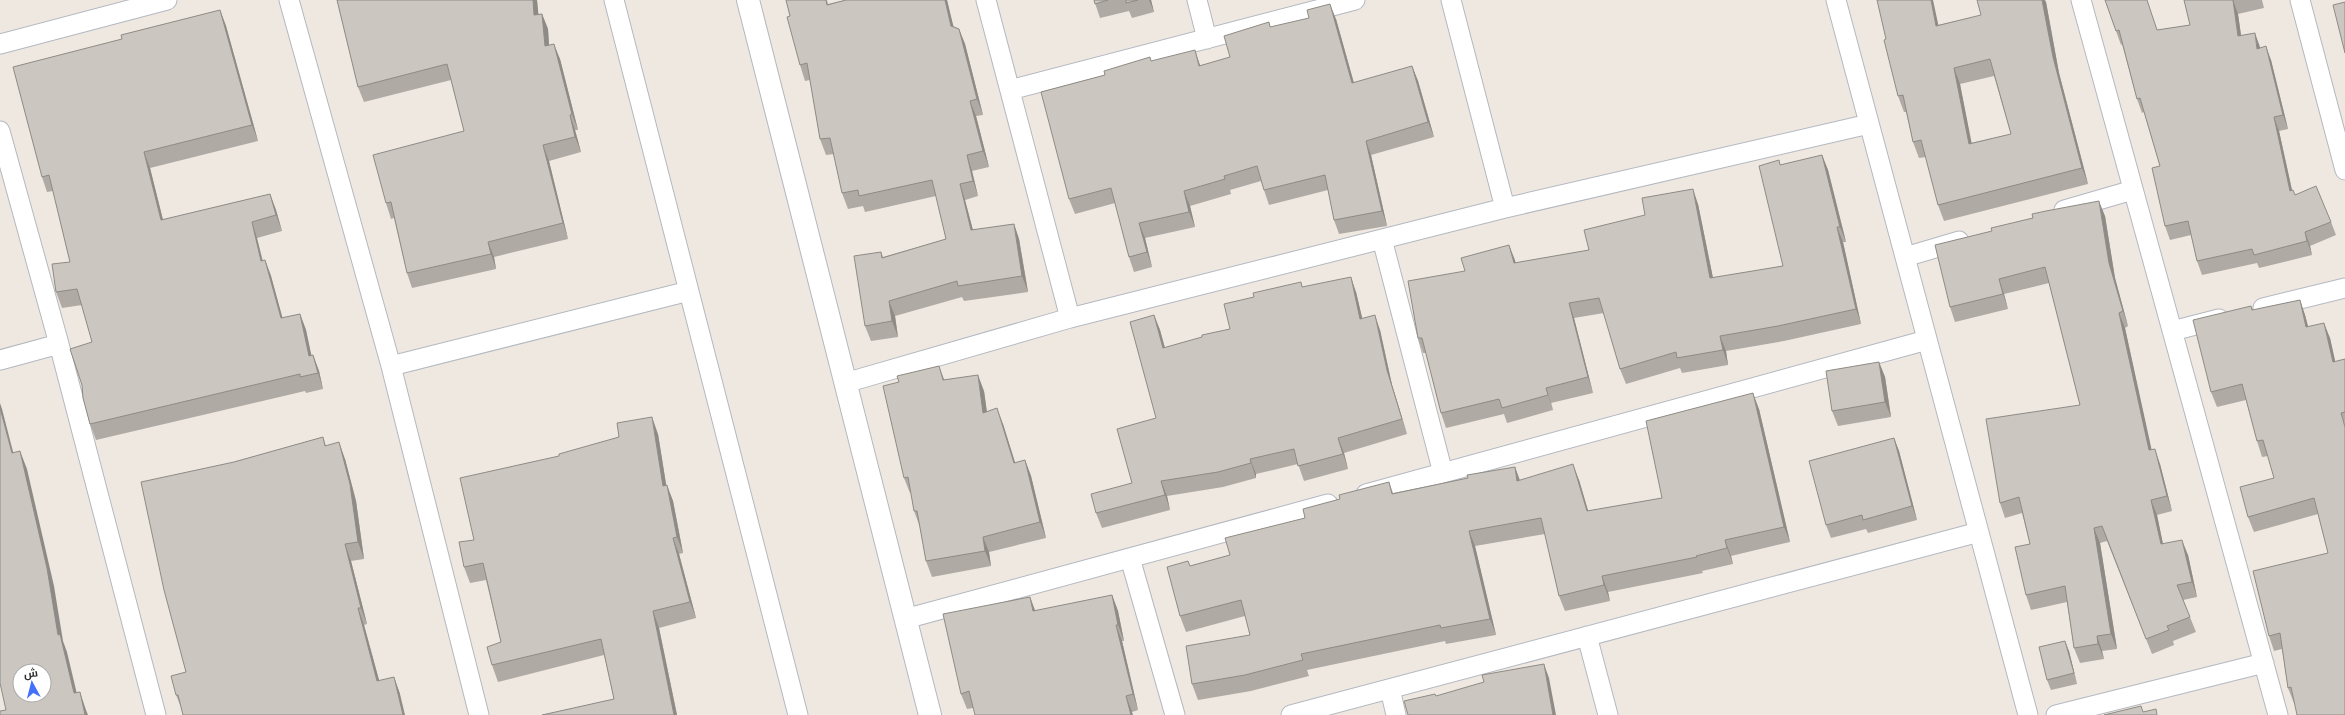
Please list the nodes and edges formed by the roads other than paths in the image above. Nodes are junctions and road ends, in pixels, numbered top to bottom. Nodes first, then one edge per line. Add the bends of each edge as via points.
1 (167, 0) edge
2 (289, 0) edge
3 (614, 0) edge
4 (748, 0) edge
5 (986, 0) edge
6 (1197, 0) edge
7 (1356, 0) edge
8 (1451, 0) edge
9 (1836, 0) edge
10 (2081, 0) edge
11 (2300, 0) edge
12 (1206, 39) junction
13 (0, 44) edge
14 (1010, 90) junction
15 (1869, 124) junction
16 (0, 131) edge
17 (2345, 170) edge
18 (2133, 190) junction
19 (1505, 208) junction
20 (2050, 215) edge
21 (1973, 237) edge
22 (1382, 239) junction
23 (1905, 257) junction
24 (2345, 288) edge
25 (689, 291) junction
26 (1070, 318) junction
27 (2172, 331) junction
28 (1927, 340) junction
29 (59, 344) junction
30 (0, 360) edge
31 (391, 366) junction
32 (846, 383) junction
33 (1443, 473) junction
34 (1979, 532) junction
35 (1130, 558) junction
36 (905, 619) junction
37 (1587, 636) junction
38 (2264, 663) junction
39 (1390, 688) junction
40 (156, 715) edge
41 (479, 715) edge
42 (798, 715) edge
43 (930, 715) edge
44 (1175, 715) edge
45 (1291, 715) edge
46 (1396, 715) edge
47 (1608, 715) edge
48 (2028, 715) edge
49 (2056, 715) edge
50 (2278, 715) edge

1 - 13 street
2 - 31 street
3 - 25 street
4 - 32 street
5 - 14 street
6 - 12 street
7 - 12 street
8 - 19 street
9 - 15 street
10 - 18 street
11 - 17 street
12 - 14 street
14 - 26 street
15 - 19 street
15 - 23 street
16 - 29 street
18 - 20 street
18 - 27 street
19 - 22 street
21 - 23 street
22 - 26 street
22 - 33 street
23 - 28 street
24 - 27 street
25 - 31 street
25 - 42 street
26 - 32 street
27 - 38 street
28 - 33 street
28 - 34 street
29 - 30 street
29 - 40 street
31 - 41 street
32 - 36 street
33 - 35 street
34 - 37 street
34 - 48 street
35 - 36 street
35 - 44 street
36 - 43 street
37 - 39 street
37 - 47 street
38 - 49 street
38 - 50 street
39 - 45 street
39 - 46 street

